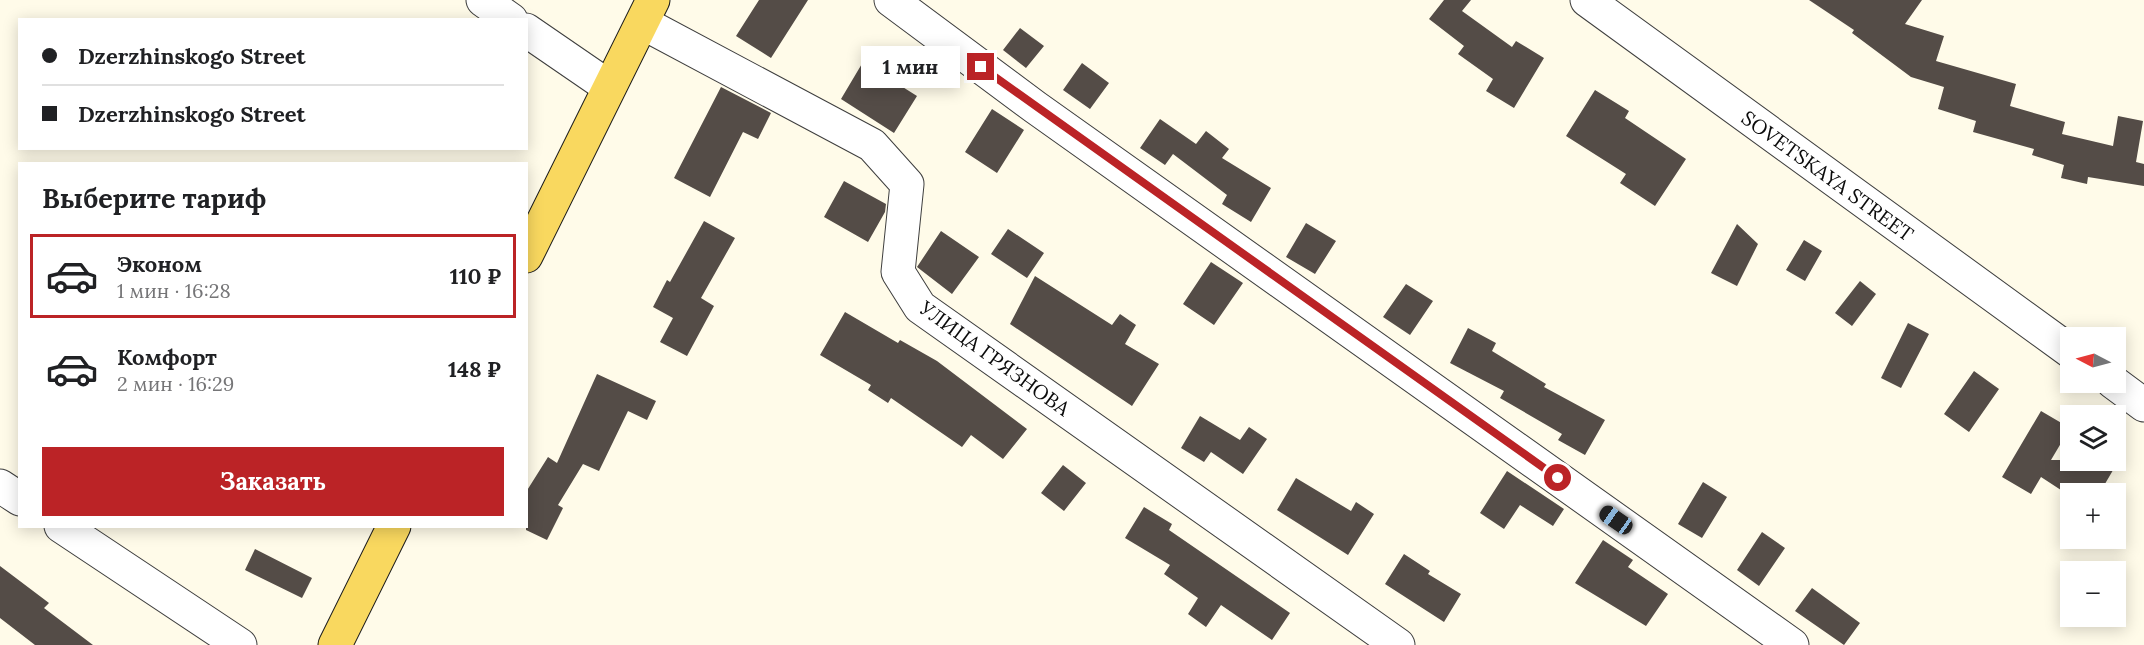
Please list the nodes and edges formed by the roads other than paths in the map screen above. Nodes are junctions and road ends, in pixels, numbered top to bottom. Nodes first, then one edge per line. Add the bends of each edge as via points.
1 (483, 0) edge
2 (891, 0) edge
3 (1587, 0) edge
4 (648, 12) edge
5 (508, 18) edge
6 (528, 31) edge
7 (609, 87) junction
8 (528, 252) edge
9 (2060, 344) edge
10 (2126, 392) edge
11 (2144, 405) edge
12 (0, 486) edge
13 (18, 498) edge
14 (64, 528) edge
15 (393, 528) edge
16 (240, 645) edge
17 (335, 645) edge
18 (1398, 645) edge
19 (1792, 645) edge

1 - 5 street
2 - 19 street via 1035,107
3 - 9 street, SOVETSKAYA STREET
4 - 7 main road
4 - 18 street, УЛИЦА ГРЯЗНОВА via 872,145 907,184 898,272 920,307
6 - 7 street
7 - 8 main road
10 - 11 street
12 - 13 street
14 - 16 street
15 - 17 main road

